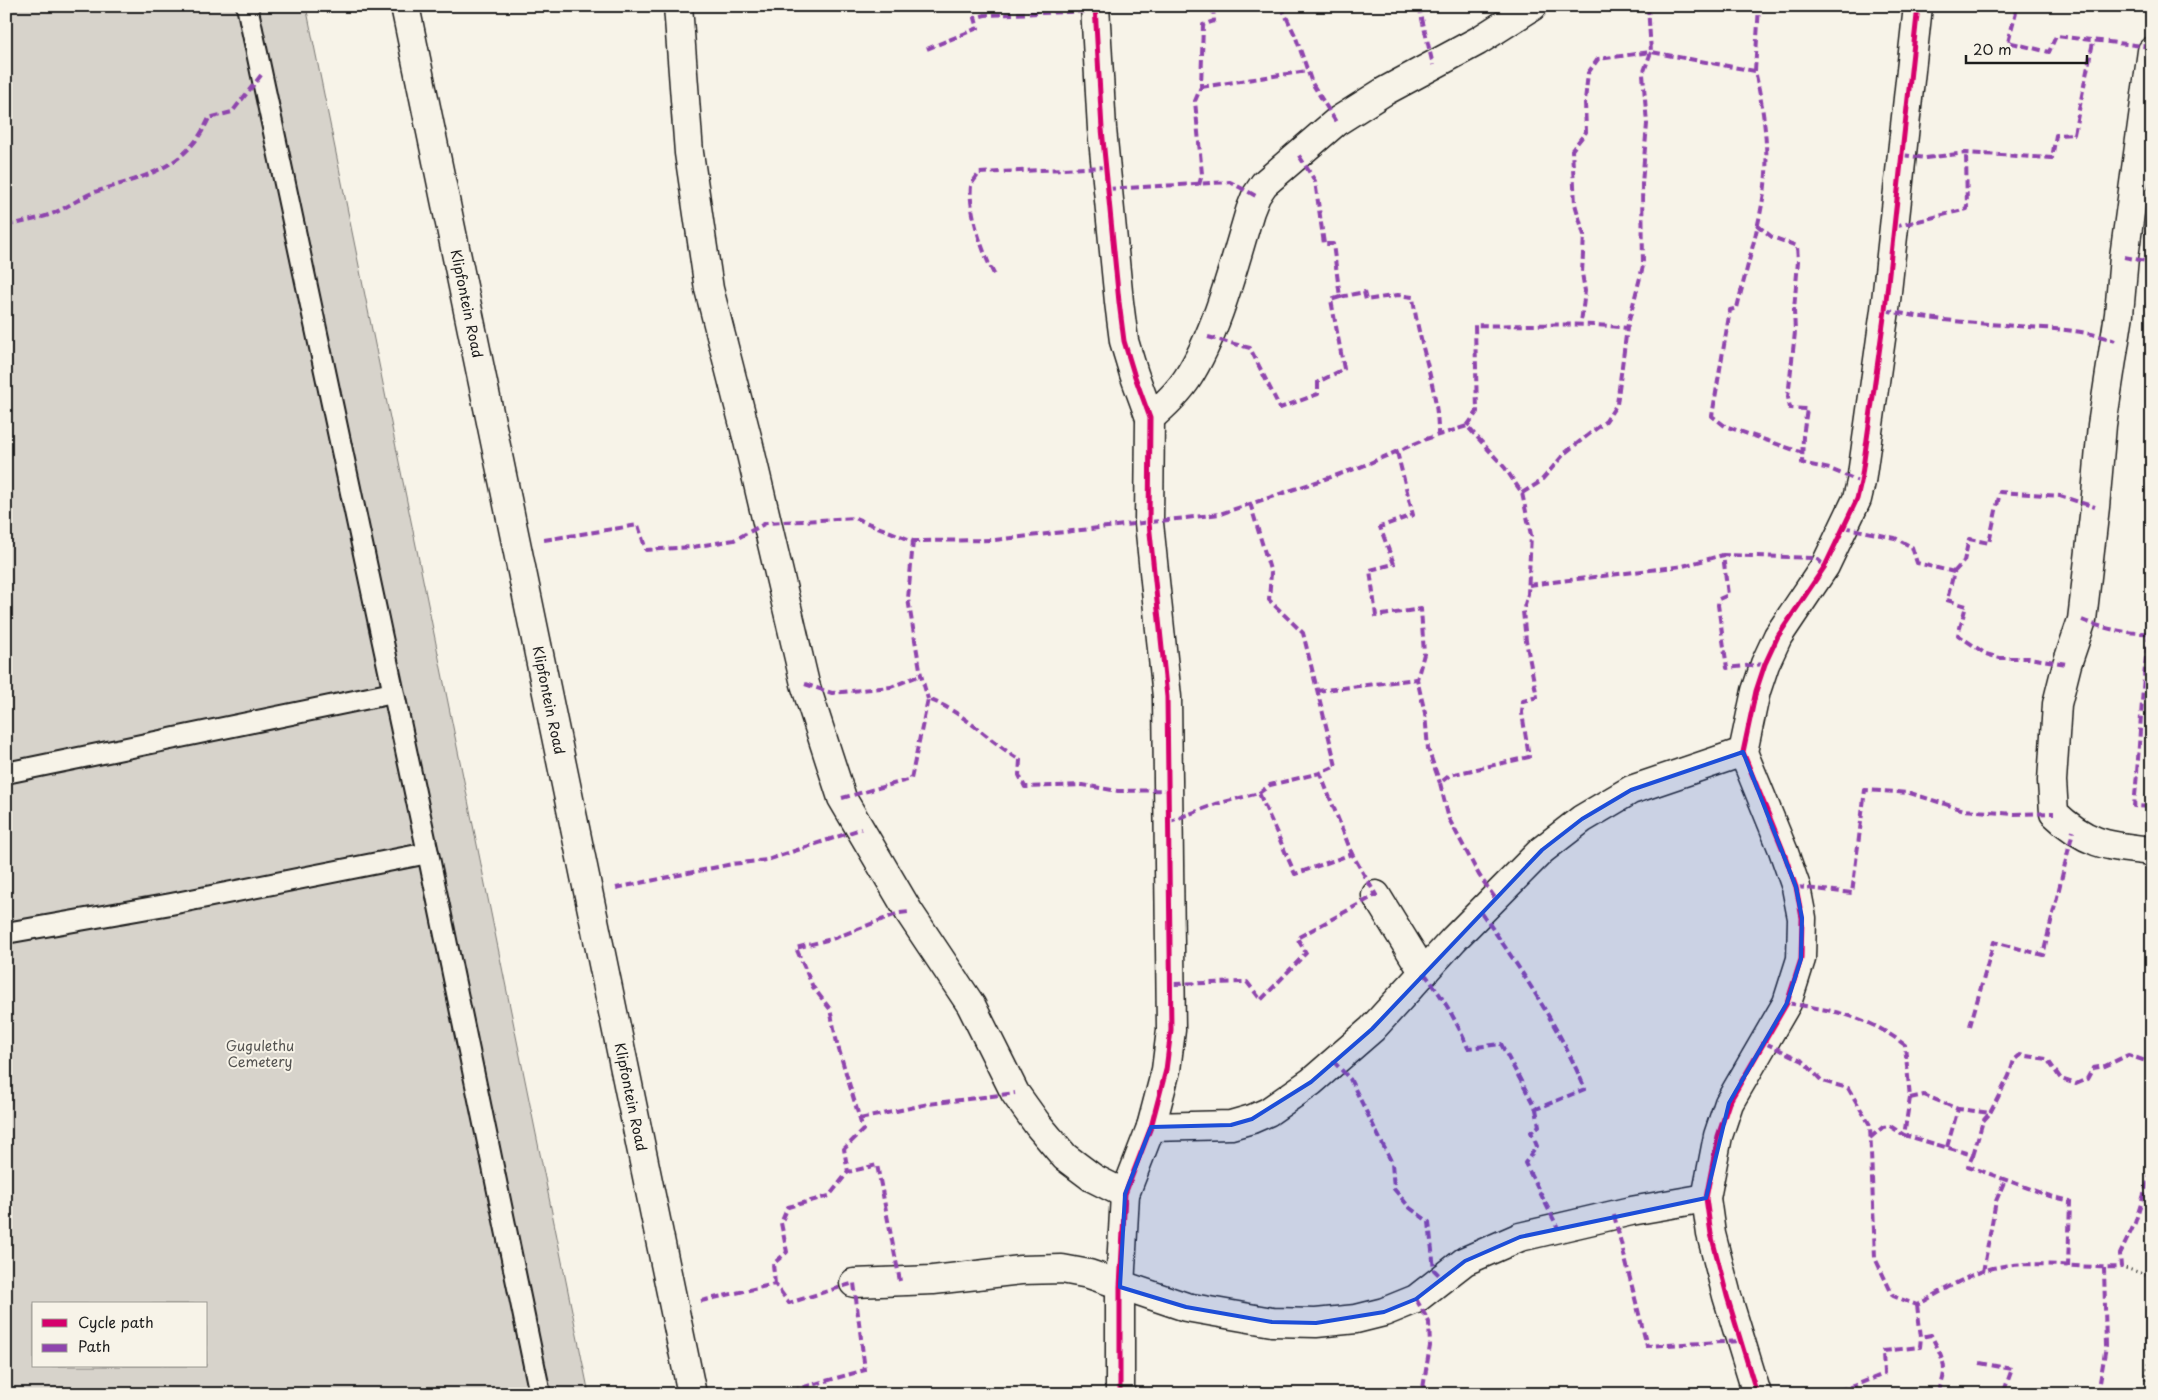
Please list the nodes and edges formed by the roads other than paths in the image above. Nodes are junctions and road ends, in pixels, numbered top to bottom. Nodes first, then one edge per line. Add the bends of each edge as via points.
1 (247, 6) edge
2 (405, 6) edge
3 (678, 6) edge
4 (1095, 6) edge
5 (1533, 6) edge
6 (1918, 6) edge
7 (2152, 52) edge
8 (1150, 418) junction
9 (393, 693) junction
10 (1743, 752) junction
11 (6, 773) edge
12 (2152, 851) edge
13 (428, 853) junction
14 (1376, 895) dead end
15 (6, 933) edge
16 (1424, 974) junction
17 (1151, 1127) junction
18 (1125, 1194) junction
19 (1706, 1198) junction
20 (854, 1284) dead end
21 (1120, 1286) junction
22 (540, 1394) edge
23 (692, 1394) edge
24 (1120, 1394) edge
25 (1757, 1394) edge

1 - 9 lane
2 - 23 street, Klipfontein Road
3 - 18 street via 689,153 708,289 747,437 802,675 842,798 909,912 972,1005 1015,1093 1038,1126 1065,1157 1093,1178
4 - 8 street via 1102,138 1124,341
5 - 8 street via 1336,122 1264,184 1250,211 1208,336 1187,379
6 - 10 street via 1882,338 1862,482 1825,566 1778,636 1756,691
7 - 12 street via 2102,425 2082,620 2066,664 2058,704 2052,781 2054,813 2072,831 2108,845
8 - 17 street via 1149,523 1167,698 1172,1030 1166,1070
9 - 11 lane
9 - 13 lane
10 - 16 street via 1631,790 1582,818 1542,850
10 - 19 street via 1767,806 1796,887 1802,918 1801,959 1787,1003 1729,1103 1718,1136
13 - 15 lane
13 - 22 lane
14 - 16 street
16 - 17 street via 1372,1029 1311,1082 1268,1112 1231,1125
17 - 18 street
18 - 21 street
19 - 21 street via 1630,1211 1520,1237 1465,1261 1416,1299 1356,1319 1316,1323 1272,1322 1186,1308
19 - 25 street via 1714,1243
20 - 21 street via 933,1280 1043,1268 1089,1274
21 - 24 street

